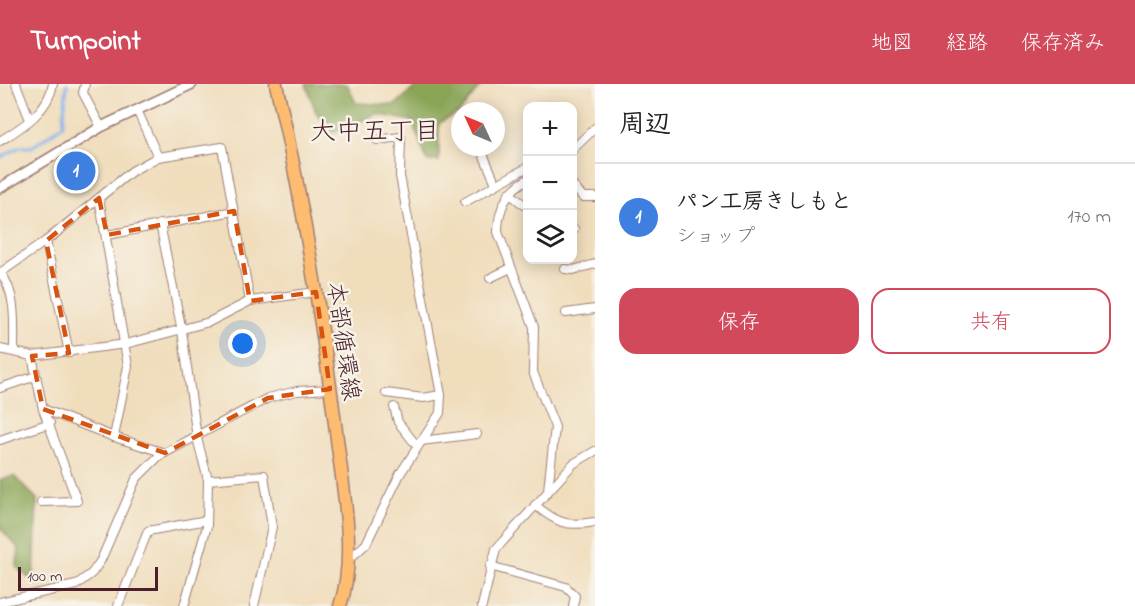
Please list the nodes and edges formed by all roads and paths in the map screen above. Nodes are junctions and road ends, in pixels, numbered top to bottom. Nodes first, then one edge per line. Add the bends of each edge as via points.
1 (16, 84) edge
2 (53, 84) edge
3 (85, 84) edge
4 (192, 84) edge
5 (276, 84) edge
6 (136, 110) junction
7 (30, 120) junction
8 (101, 127) junction
9 (595, 128) edge
10 (377, 140) dead end
11 (0, 141) edge
12 (577, 146) edge
13 (484, 156) edge
14 (158, 157) junction
15 (523, 167) edge
16 (523, 182) edge
17 (496, 184) junction
18 (1, 186) edge
19 (577, 190) edge
20 (509, 193) junction
21 (595, 197) edge
22 (99, 198) junction
23 (465, 202) dead end
24 (523, 204) edge
25 (234, 211) junction
26 (160, 224) junction
27 (107, 235) junction
28 (46, 241) junction
29 (595, 264) edge
30 (511, 268) junction
31 (565, 269) dead end
32 (490, 278) dead end
33 (316, 292) junction
34 (250, 301) junction
35 (595, 309) edge
36 (566, 314) dead end
37 (182, 331) junction
38 (126, 345) junction
39 (0, 349) edge
40 (14, 351) junction
41 (69, 353) junction
42 (32, 356) junction
43 (36, 376) junction
44 (0, 388) edge
45 (330, 389) junction
46 (386, 393) dead end
47 (441, 395) junction
48 (394, 407) dead end
49 (43, 409) junction
50 (50, 423) junction
51 (477, 434) dead end
52 (114, 437) junction
53 (197, 438) junction
54 (0, 440) edge
55 (419, 444) junction
56 (595, 451) edge
57 (165, 453) junction
58 (208, 480) junction
59 (548, 490) junction
60 (41, 502) dead end
61 (535, 505) junction
62 (207, 520) junction
63 (595, 522) edge
64 (348, 560) junction
65 (490, 566) junction
66 (0, 602) edge
67 (118, 606) edge
68 (184, 606) edge
69 (254, 606) edge
70 (340, 606) edge
71 (482, 606) edge
72 (573, 606) edge

1 - 7 street
2 - 7 street via 51,95
3 - 8 street via 83,93
4 - 6 street
5 - 33 main road, 本部循環線
6 - 8 street
6 - 14 street
7 - 11 street
8 - 18 street
9 - 12 street
10 - 47 street via 401,137 400,176
13 - 17 street
14 - 22 street via 132,171
14 - 25 street via 222,147
15 - 17 street
16 - 20 street
17 - 23 street
19 - 21 street via 583,197
20 - 24 street
20 - 30 street via 498,217 498,232
22 - 27 street
22 - 28 street
25 - 26 street
25 - 34 street
26 - 27 street
26 - 37 street
27 - 38 street
28 - 40 street via 0,273 7,280 12,299
28 - 41 street
29 - 31 street
30 - 32 street
30 - 59 street via 534,327 533,372 555,427
33 - 34 street
33 - 45 main road, 本部循環線
34 - 37 street
35 - 36 street
37 - 38 street
37 - 53 street
38 - 41 street
38 - 52 street via 128,366
39 - 40 street
40 - 42 street
41 - 42 street
42 - 43 street
43 - 44 street
43 - 49 street
45 - 53 street via 268,398
45 - 64 main road, 本部循環線
46 - 47 street via 423,398
47 - 55 street via 440,413
48 - 55 street via 398,422
49 - 50 street
49 - 52 street
50 - 54 street
50 - 60 street via 77,501
51 - 55 street
52 - 57 street
53 - 57 street
53 - 58 street
55 - 64 street via 366,544
56 - 59 street via 573,464
57 - 66 street via 136,479 92,573 76,585
58 - 62 street
58 - 69 street via 264,475 272,528
59 - 61 street
61 - 63 street via 564,524
61 - 65 street via 496,549
62 - 67 street via 148,531
62 - 68 street
64 - 70 main road, 本部循環線
65 - 71 street
65 - 72 street via 566,587 575,596

